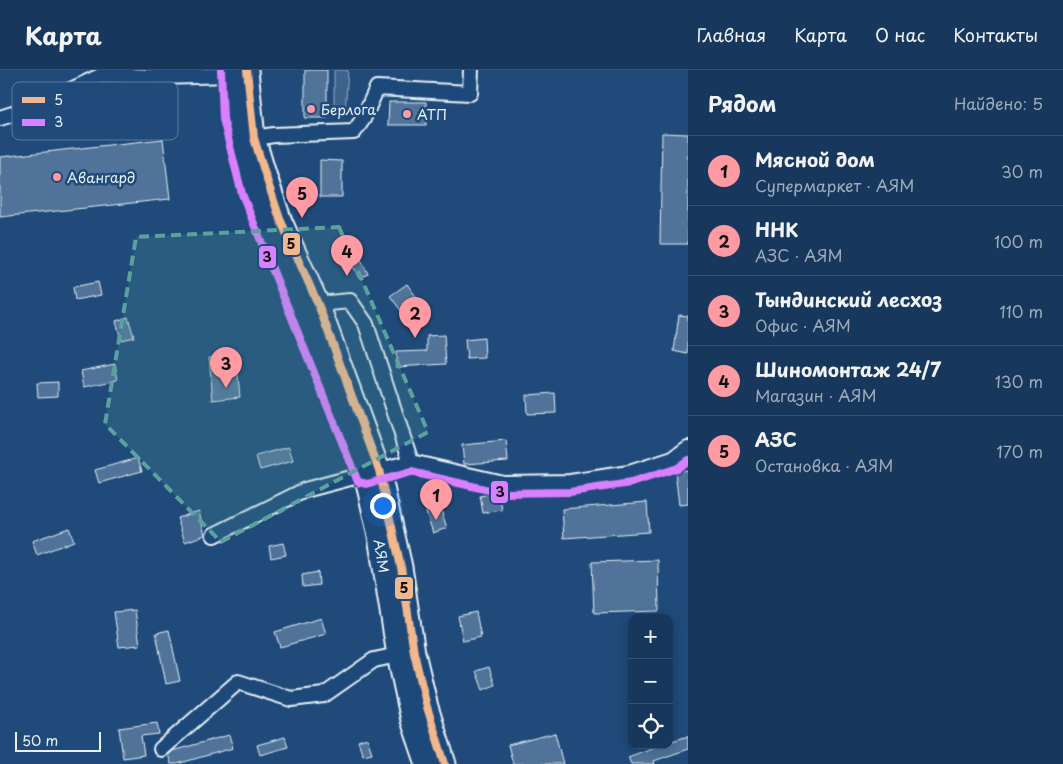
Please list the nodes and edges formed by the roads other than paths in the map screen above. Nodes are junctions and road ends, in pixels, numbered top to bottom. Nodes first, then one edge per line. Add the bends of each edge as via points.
1 (471, 70) edge
2 (236, 72) edge
3 (87, 82) edge
4 (12, 114) edge
5 (0, 118) edge
6 (254, 138) junction
7 (318, 304) junction
8 (688, 448) edge
9 (411, 462) junction
10 (372, 472) junction
11 (214, 536) dead end
12 (398, 655) junction
13 (161, 749) dead end
14 (426, 764) edge
15 (445, 764) edge

1 - 6 street via 470,93 377,88 354,132
2 - 3 street via 160,77 102,75
2 - 6 highway, АЯМ
2 - 10 highway, АЯМ via 233,118 251,190
4 - 5 street
6 - 7 highway, АЯМ via 280,219
7 - 9 street via 350,301 366,324
7 - 10 highway, АЯМ
8 - 9 street via 673,458 629,473 570,482 503,483
9 - 10 street
10 - 11 street via 305,490
10 - 12 highway, АЯМ
10 - 15 highway, АЯМ via 401,567 418,671
12 - 13 street via 374,660 324,694 291,699 238,682
12 - 14 highway, АЯМ via 412,720

